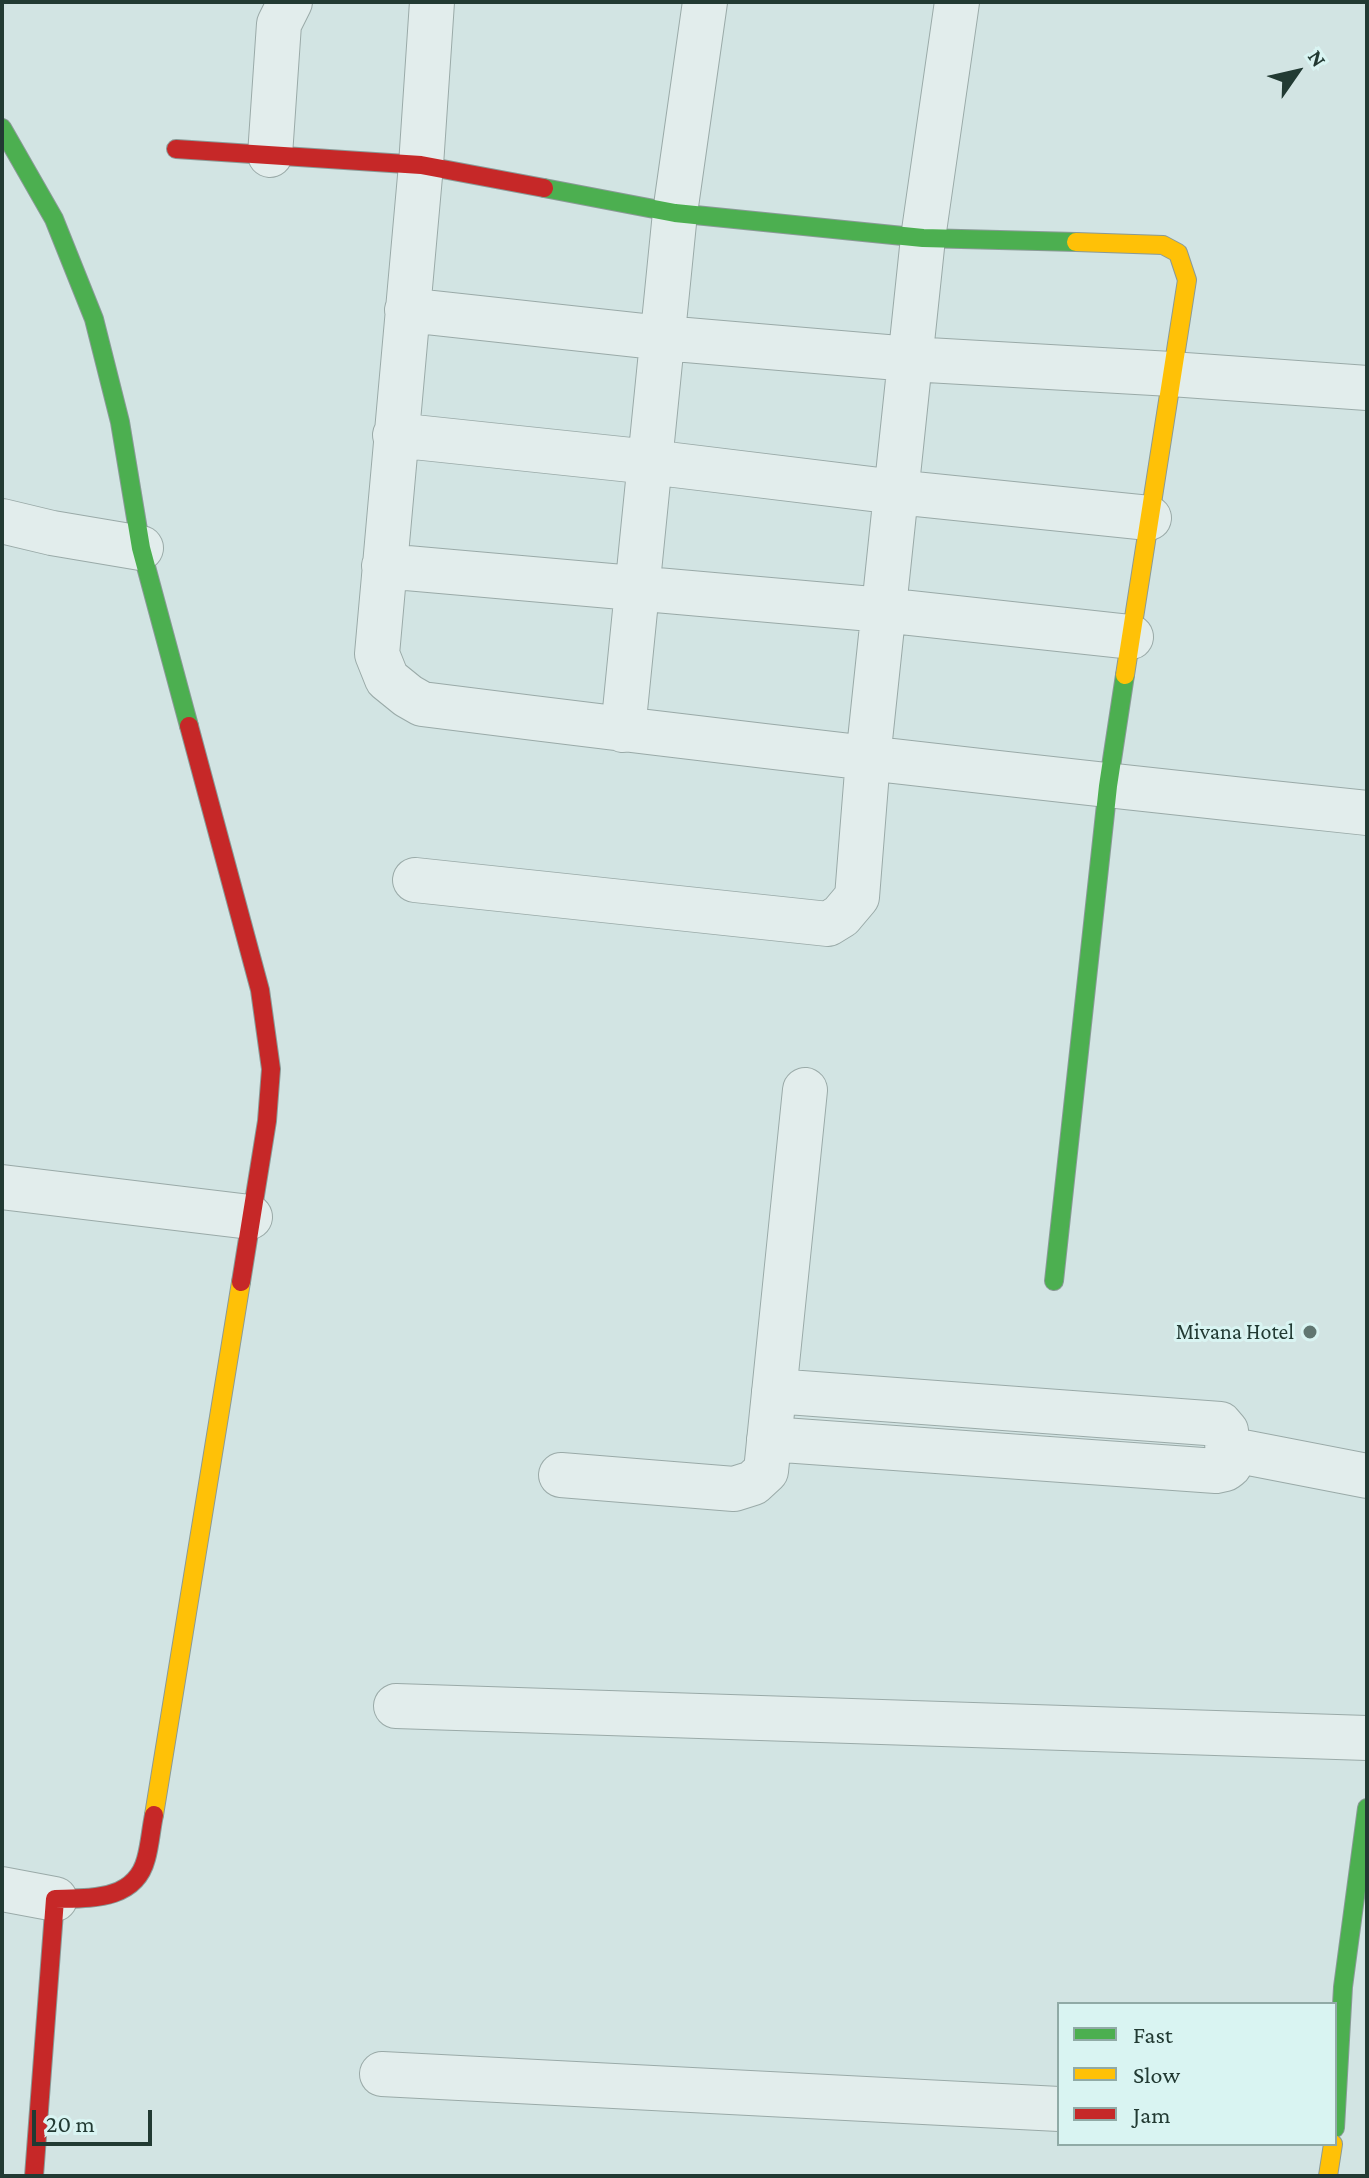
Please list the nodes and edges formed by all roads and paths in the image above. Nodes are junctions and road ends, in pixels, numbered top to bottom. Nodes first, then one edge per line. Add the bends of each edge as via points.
1 (290, 2) edge
2 (432, 2) edge
3 (705, 2) edge
4 (957, 2) edge
5 (2, 128) edge
6 (176, 149) dead end
7 (270, 155) junction
8 (421, 165) junction
9 (675, 213) junction
10 (923, 238) junction
11 (407, 310) junction
12 (663, 338) junction
13 (910, 359) junction
14 (1171, 374) junction
15 (1367, 388) edge
16 (395, 435) junction
17 (650, 462) junction
18 (896, 492) junction
19 (1149, 518) junction
20 (2, 521) edge
21 (141, 548) junction
22 (384, 566) junction
23 (637, 589) junction
24 (883, 610) junction
25 (1131, 637) junction
26 (623, 730) junction
27 (868, 759) junction
28 (1108, 786) junction
29 (1367, 813) edge
30 (415, 880) dead end
31 (805, 1090) dead end
32 (2, 1187) edge
33 (250, 1217) junction
34 (1054, 1281) dead end
35 (774, 1391) junction
36 (769, 1439) junction
37 (1228, 1449) junction
38 (561, 1475) dead end
39 (1367, 1476) edge
40 (396, 1706) dead end
41 (1367, 1738) edge
42 (1367, 1808) edge
43 (2, 1889) edge
44 (55, 1899) junction
45 (382, 2074) dead end
46 (1337, 2090) edge
47 (1057, 2109) edge
48 (1333, 2146) edge
49 (34, 2176) edge
50 (1328, 2176) edge

1 - 7 street via 279,24
2 - 8 street
3 - 9 street
4 - 10 street
5 - 21 street via 54,219 94,319 120,422
6 - 7 street
7 - 8 street
8 - 9 street
8 - 11 street
9 - 10 street
9 - 12 street
10 - 13 street
10 - 14 street via 1163,245 1178,253 1187,280
11 - 12 street
11 - 16 street
12 - 13 street
12 - 17 street
13 - 14 street
13 - 18 street
14 - 15 street
14 - 19 street
16 - 17 street
16 - 22 street
17 - 18 street
17 - 23 street
18 - 19 street
18 - 24 street
19 - 25 street
20 - 21 street
21 - 33 street via 260,990 271,1069
22 - 23 street
22 - 26 street via 377,654 387,679 408,696 422,704
23 - 24 street
23 - 26 street
24 - 25 street
24 - 27 street
25 - 28 street
26 - 27 street
27 - 28 street
27 - 30 street via 857,897 828,924
28 - 29 street
28 - 34 street
31 - 35 street
32 - 33 street
33 - 44 street via 146,1862 130,1886 103,1897
35 - 36 street
35 - 37 street via 1220,1424
36 - 37 street via 1216,1471 1229,1466
36 - 38 street via 766,1471 753,1483 734,1489
37 - 39 street
40 - 41 street
42 - 46 street via 1343,1987
43 - 44 street
44 - 49 street
45 - 47 street
48 - 50 street

